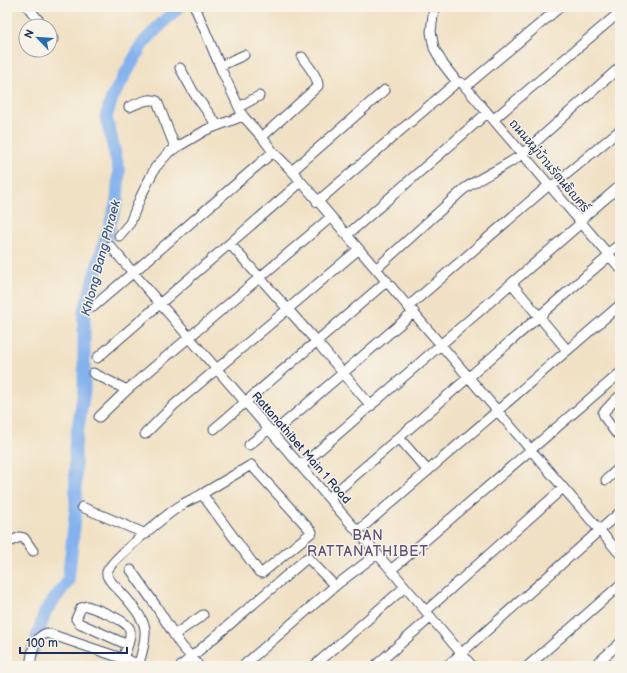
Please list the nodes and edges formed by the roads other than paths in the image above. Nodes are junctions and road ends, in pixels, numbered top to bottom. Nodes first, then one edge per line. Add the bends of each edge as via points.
1 (28, 7) edge
2 (195, 7) edge
3 (435, 7) edge
4 (560, 7) edge
5 (616, 7) edge
6 (620, 12) edge
7 (37, 18) edge
8 (244, 55) dead end
9 (302, 56) dead end
10 (220, 66) junction
11 (620, 67) edge
12 (180, 68) dead end
13 (461, 84) junction
14 (385, 90) dead end
15 (259, 96) dead end
16 (129, 107) dead end
17 (239, 107) junction
18 (487, 113) junction
19 (243, 116) junction
20 (494, 119) junction
21 (217, 125) junction
22 (620, 130) edge
23 (262, 136) junction
24 (175, 147) junction
25 (273, 152) junction
26 (522, 154) junction
27 (292, 171) junction
28 (301, 182) junction
29 (550, 186) junction
30 (620, 186) edge
31 (318, 202) junction
32 (330, 217) junction
33 (580, 222) junction
34 (347, 235) junction
35 (119, 236) dead end
36 (230, 244) junction
37 (620, 244) edge
38 (110, 246) dead end
39 (358, 249) junction
40 (608, 255) junction
41 (620, 268) edge
42 (376, 269) junction
43 (133, 272) junction
44 (260, 277) junction
45 (387, 281) junction
46 (512, 284) junction
47 (161, 304) junction
48 (620, 305) edge
49 (93, 307) dead end
50 (288, 309) junction
51 (411, 309) junction
52 (540, 317) junction
53 (189, 336) junction
54 (316, 341) junction
55 (442, 345) junction
56 (567, 350) junction
57 (97, 358) dead end
58 (217, 369) junction
59 (93, 373) dead end
60 (343, 373) junction
61 (620, 373) edge
62 (469, 378) junction
63 (603, 388) junction
64 (126, 390) junction
65 (617, 398) edge
66 (245, 401) junction
67 (371, 406) junction
68 (497, 411) junction
69 (99, 417) dead end
70 (214, 429) dead end
71 (271, 431) junction
72 (620, 433) edge
73 (145, 434) dead end
74 (399, 438) junction
75 (249, 445) dead end
76 (531, 450) junction
77 (301, 466) junction
78 (620, 467) edge
79 (428, 471) junction
80 (606, 480) dead end
81 (563, 488) junction
82 (202, 494) junction
83 (329, 498) junction
84 (82, 507) dead end
85 (620, 512) edge
86 (599, 530) junction
87 (358, 531) junction
88 (146, 534) junction
89 (7, 543) edge
90 (33, 551) dead end
91 (377, 554) junction
92 (620, 554) edge
93 (131, 570) dead end
94 (391, 570) junction
95 (620, 585) edge
96 (335, 586) junction
97 (405, 587) junction
98 (428, 614) junction
99 (203, 615) dead end
100 (174, 635) junction
101 (620, 643) edge
102 (128, 645) junction
103 (462, 653) junction
104 (192, 657) junction
105 (123, 658) junction
106 (138, 665) edge
107 (30, 666) edge
108 (180, 666) edge
109 (199, 666) edge
110 (243, 666) edge
111 (314, 666) edge
112 (375, 666) edge
113 (447, 666) edge
114 (472, 666) edge
115 (528, 666) edge
116 (594, 666) edge

1 - 7 street
2 - 10 street
3 - 13 street, ถนนหมู่บ้านรัตนธิเบศร์ via 431,32 434,48 443,64
4 - 13 street
5 - 6 street
6 - 20 street
8 - 10 street
9 - 23 street via 318,86
10 - 17 street
11 - 26 street
12 - 21 street
13 - 18 street, ถนนหมู่บ้านรัตนธิเบศร์
13 - 31 street
14 - 27 street
15 - 17 street
16 - 24 street via 146,100 157,100
17 - 19 street
18 - 20 street, ถนนหมู่บ้านรัตนธิเบศร์
18 - 34 street
19 - 21 street
19 - 23 street
20 - 26 street, ถนนหมู่บ้านรัตนธิเบศร์
21 - 24 street
22 - 29 street
23 - 25 street
24 - 35 street via 155,168 130,223
25 - 27 street
25 - 43 street
26 - 29 street, ถนนหมู่บ้านรัตนธิเบศร์
26 - 42 street via 464,189
27 - 28 street
28 - 31 street
28 - 36 street
29 - 33 street, ถนนหมู่บ้านรัตนธิเบศร์
29 - 51 street
30 - 33 street
31 - 32 street
32 - 34 street
32 - 44 street
33 - 40 street, ถนนหมู่บ้านรัตนธิเบศร์
33 - 46 street
34 - 39 street
36 - 44 street
36 - 47 street
37 - 40 street
38 - 43 street, Rattanathibet Main 1 Road
39 - 42 street
39 - 50 street
40 - 41 street, ถนนหมู่บ้านรัตนธิเบศร์
40 - 52 street
42 - 45 street
43 - 47 street, Rattanathibet Main 1 Road
43 - 49 street
44 - 50 street
44 - 53 street
45 - 51 street
45 - 54 street
46 - 52 street
46 - 55 street
47 - 53 street, Rattanathibet Main 1 Road
47 - 57 street
48 - 56 street
50 - 54 street
50 - 58 street
51 - 55 street
51 - 60 street
52 - 56 street
52 - 62 street
53 - 58 street, Rattanathibet Main 1 Road
53 - 64 street
54 - 60 street
54 - 66 street
55 - 62 street
55 - 67 street
56 - 68 street
58 - 66 street, Rattanathibet Main 1 Road
58 - 73 street via 174,405
59 - 64 street
60 - 67 street
60 - 71 street
61 - 63 street
62 - 68 street
62 - 74 street
63 - 65 street
63 - 76 street
64 - 69 street
65 - 72 street via 605,410 604,415 615,432
66 - 70 street
66 - 71 street, Rattanathibet Main 1 Road
67 - 77 street
68 - 76 street
68 - 79 street
71 - 75 street
71 - 77 street, Rattanathibet Main 1 Road
74 - 79 street
74 - 83 street
76 - 81 street
76 - 94 street
77 - 83 street, Rattanathibet Main 1 Road
78 - 80 street
79 - 87 street
81 - 86 street
81 - 98 street
82 - 82 street via 259,572 265,572 312,532 251,465
82 - 88 street via 182,504
83 - 87 street, Rattanathibet Main 1 Road
84 - 88 street
85 - 86 street
86 - 92 street
86 - 103 street
87 - 91 street, Rattanathibet Main 1 Road
88 - 106 street via 112,563 107,571 112,583 142,619 145,629
89 - 90 street via 20,537 27,540
91 - 94 street, Rattanathibet Main 1 Road
91 - 96 street
93 - 100 street
94 - 97 street, Rattanathibet Main 1 Road
95 - 115 street
96 - 104 street via 307,558
96 - 110 street
97 - 98 street, Rattanathibet Main 1 Road
97 - 111 street
98 - 103 street, Rattanathibet Main 1 Road
98 - 112 street
99 - 100 street
100 - 104 street
101 - 116 street
102 - 102 street via 129,626 87,606 81,608 76,619 79,623
102 - 105 street
103 - 113 street
103 - 114 street, Rattanathibet Main 1 Road
104 - 108 street
104 - 109 street
105 - 106 street
105 - 107 street via 47,633 42,634 36,642

